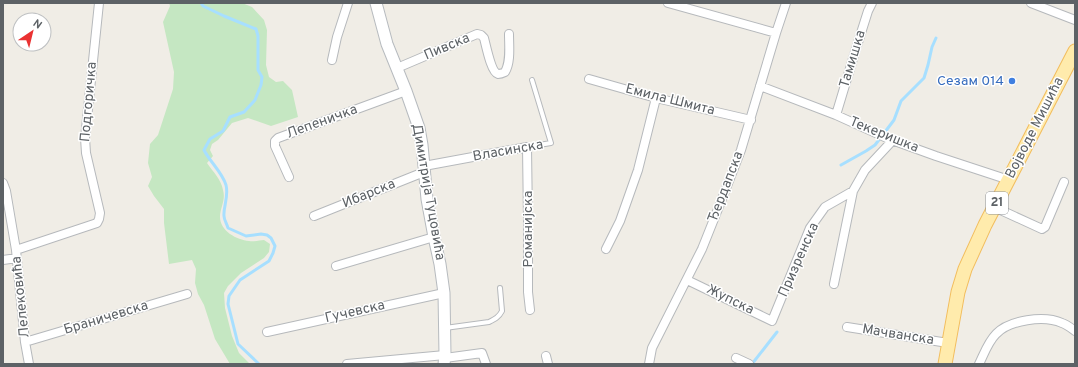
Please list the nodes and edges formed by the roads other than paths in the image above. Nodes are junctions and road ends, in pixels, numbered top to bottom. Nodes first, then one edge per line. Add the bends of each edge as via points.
1 (99, 3) edge
2 (348, 3) edge
3 (376, 3) edge
4 (668, 3) edge
5 (786, 3) edge
6 (872, 3) edge
7 (1031, 3) edge
8 (1075, 20) edge
9 (776, 33) junction
10 (509, 34) dead end
11 (1075, 51) edge
12 (332, 60) dead end
13 (397, 68) junction
14 (589, 79) dead end
15 (532, 80) dead end
16 (760, 86) junction
17 (406, 91) junction
18 (656, 98) junction
19 (836, 115) junction
20 (750, 120) junction
21 (891, 139) junction
22 (527, 147) junction
23 (424, 169) junction
24 (289, 177) dead end
25 (1008, 180) junction
26 (1064, 182) dead end
27 (3, 183) edge
28 (853, 191) junction
29 (994, 207) junction
30 (314, 216) dead end
31 (434, 237) junction
32 (606, 249) dead end
33 (16, 254) junction
34 (3, 260) edge
35 (336, 266) dead end
36 (687, 280) junction
37 (834, 284) dead end
38 (500, 288) dead end
39 (444, 293) junction
40 (187, 294) dead end
41 (530, 310) dead end
42 (772, 321) joint
43 (847, 327) dead end
44 (444, 328) junction
45 (1075, 331) edge
46 (267, 332) dead end
47 (26, 342) junction
48 (948, 343) junction
49 (736, 358) dead end
50 (445, 359) edge
51 (747, 363) edge
52 (29, 364) edge
53 (347, 364) edge
54 (486, 364) edge
55 (650, 364) edge
56 (944, 364) edge
57 (979, 364) edge

1 - 33 street, Подгоричка via 85,138 100,213 99,219 97,223
2 - 12 street via 336,37
3 - 13 street, Димитрија Туцовића via 387,44
4 - 9 street
5 - 9 street, Ђердапска
6 - 19 street, Тамишка
7 - 8 street
9 - 16 street, Ђердапска
10 - 13 street, Пивска via 507,68 499,74 492,66 484,38 477,34
11 - 25 main road, Војводе Мишића / 21
13 - 17 street, Димитрија Туцовића
14 - 18 street, Емила Шмита
15 - 22 lane, Власинска via 551,143
16 - 19 street, Текеришка
16 - 20 street, Ђердапска
17 - 23 street, Димитрија Туцовића via 419,128
17 - 24 street, Лепеничка via 278,138 275,146
18 - 20 street, Емила Шмита
18 - 32 street via 638,170 620,221
19 - 21 street, Текеришка
20 - 36 street, Ђердапска via 720,204
21 - 25 street, Текеришка
21 - 28 street via 865,170
22 - 23 street, Власинска
22 - 41 street, Романијска
23 - 30 street, Ибарска
23 - 31 street, Димитрија Туцовића
25 - 29 main road, Војводе Мишића / 21
26 - 29 street via 1042,229
27 - 33 street, Лелековића
28 - 37 street
28 - 42 street, Призренска via 825,207 810,228
29 - 48 main road, Војводе Мишића / 21 via 962,279
31 - 35 street
31 - 39 street, Димитрија Туцовића
33 - 34 street
33 - 47 street, Лелековића
36 - 42 street, Жупска
36 - 55 street, Ђердапска via 652,348
38 - 44 lane via 502,311 496,319
39 - 44 street, Димитрија Туцовића
39 - 46 street, Гучевска
40 - 47 street, Браничевска
43 - 48 street, Мачванска
44 - 50 street, Димитрија Туцовића
45 - 57 street via 1061,322 1050,320 1014,323 996,334
47 - 52 street, Лелековића
48 - 56 main road, Војводе Мишића / 21
49 - 51 street
50 - 53 street
50 - 54 street via 482,353

